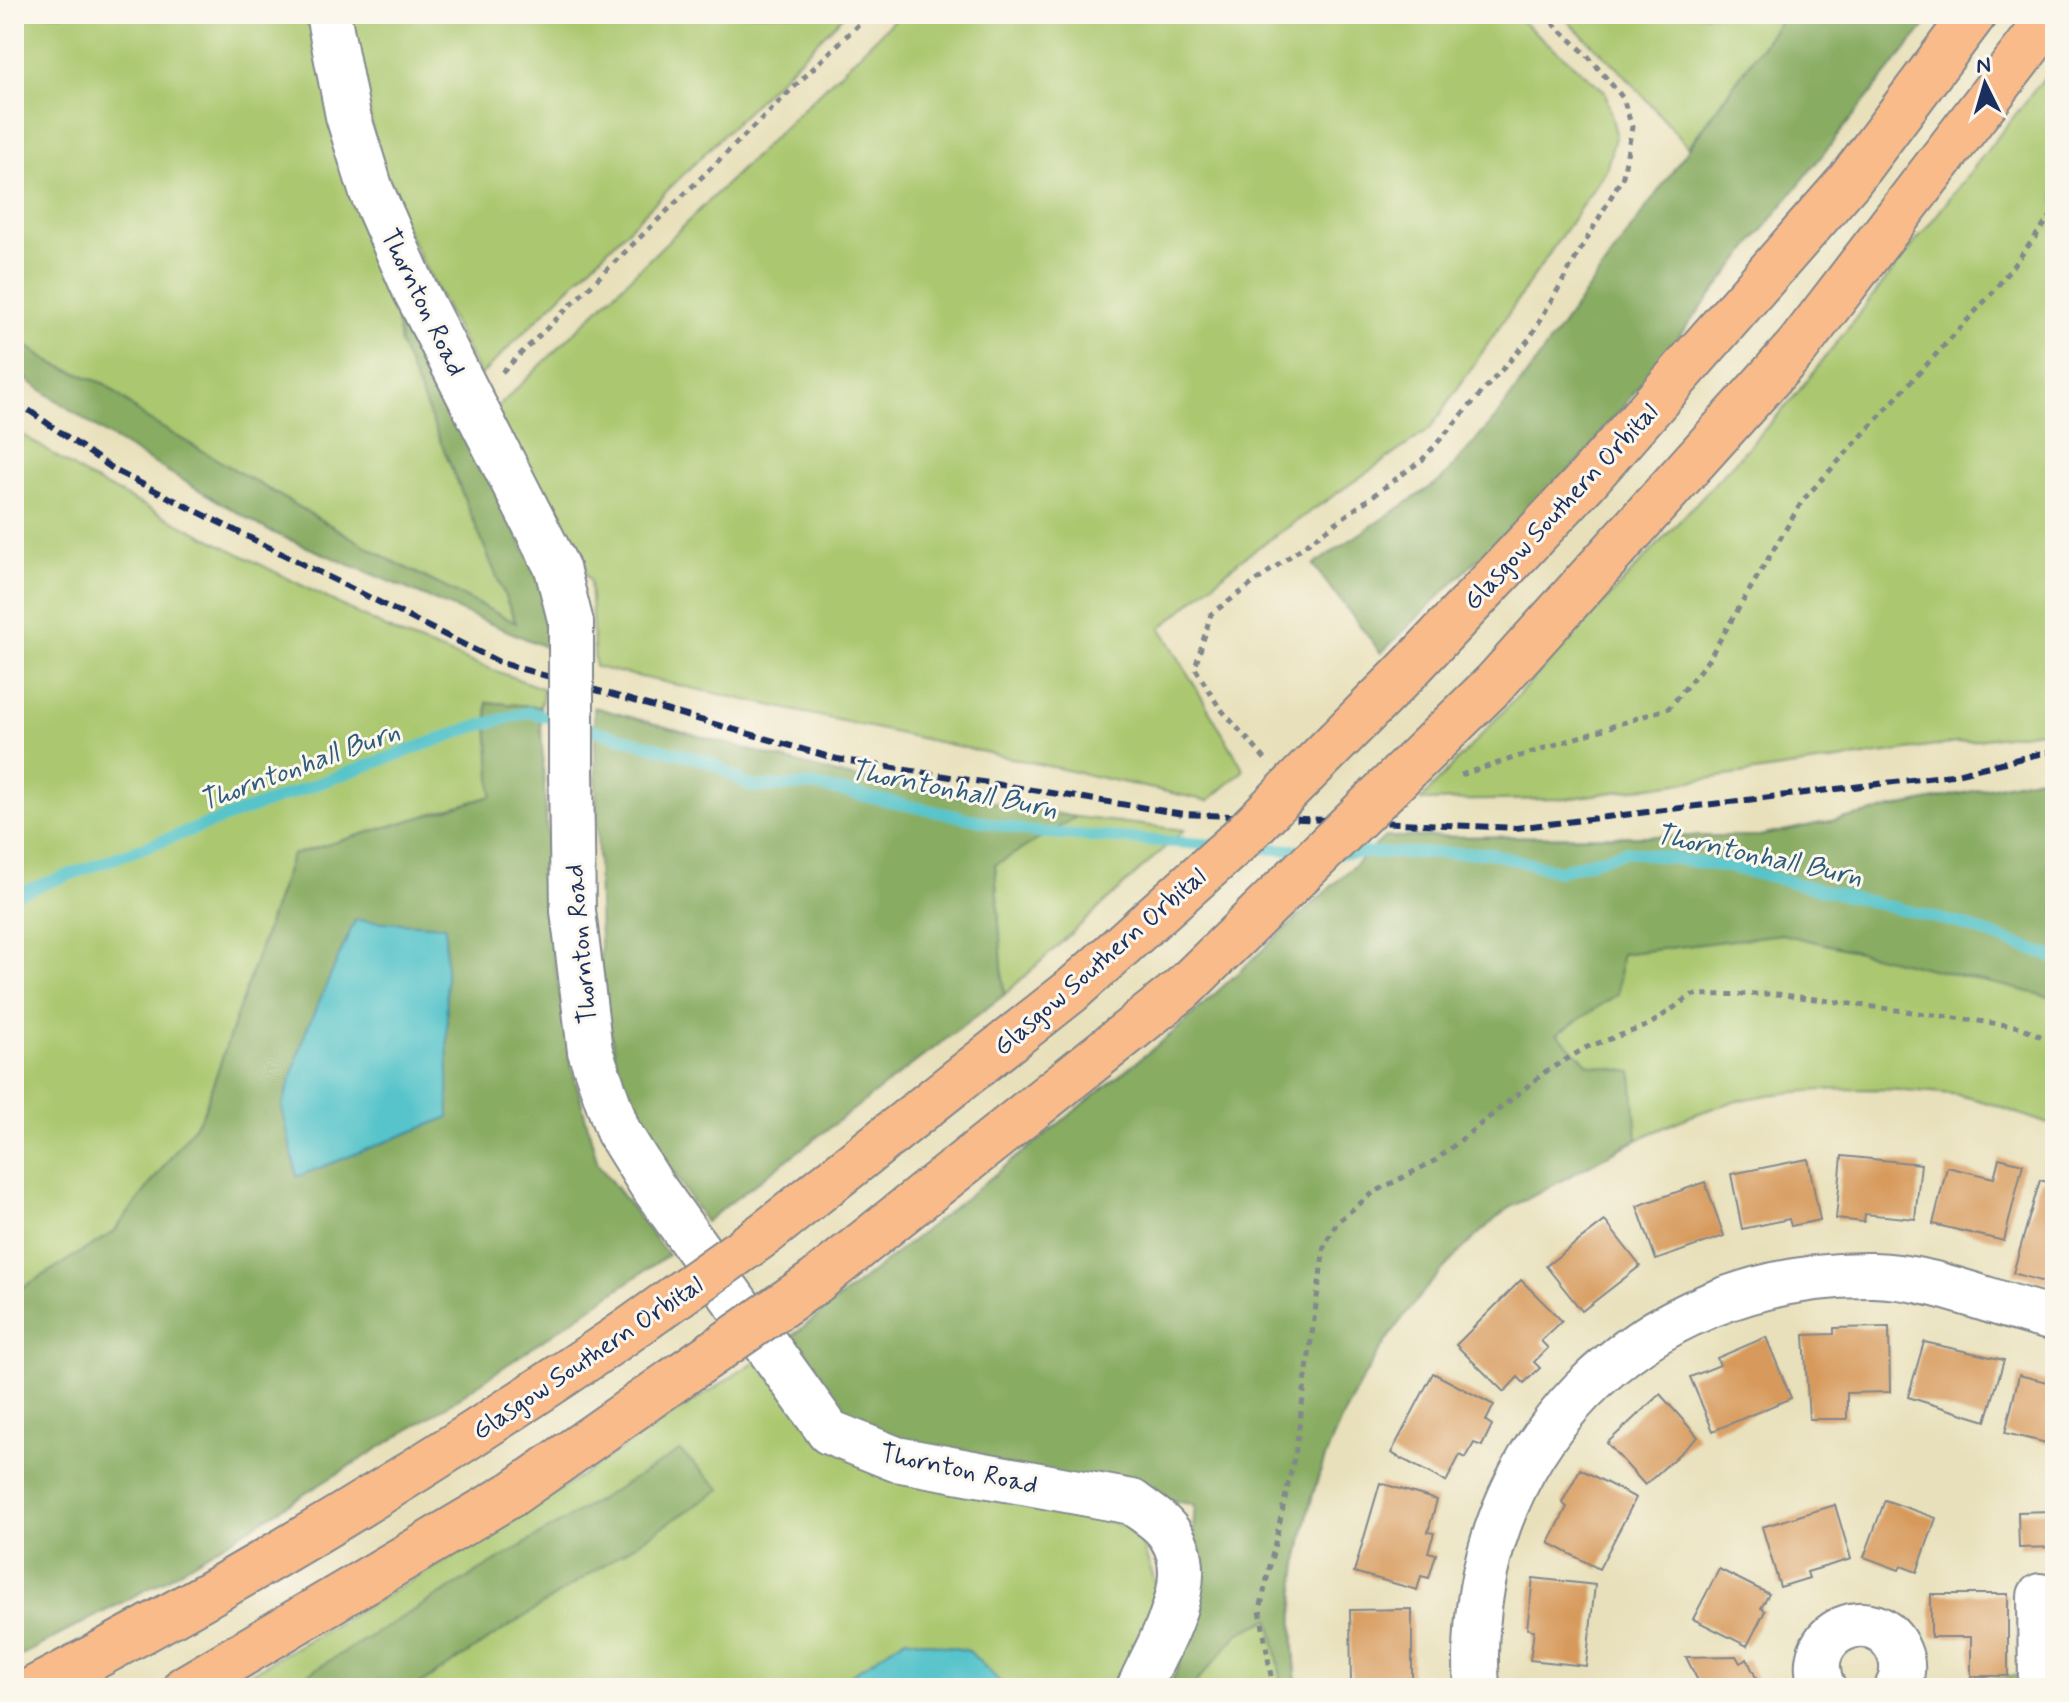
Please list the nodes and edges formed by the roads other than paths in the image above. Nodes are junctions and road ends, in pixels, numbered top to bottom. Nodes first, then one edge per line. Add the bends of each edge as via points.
1 (328, 14) edge
2 (1974, 14) edge
3 (2053, 14) edge
4 (2055, 1319) edge
5 (2040, 1596) dead end
6 (35, 1688) edge
7 (185, 1688) edge
8 (1139, 1688) edge
9 (1477, 1688) edge
10 (1823, 1688) edge
11 (1897, 1688) edge
12 (2041, 1688) edge

1 - 8 street, Thornton Road, bridge via 348,116 371,190 414,288 557,568 571,623 573,911 590,1051 618,1131 829,1432 896,1459 1132,1502 1164,1526 1182,1576 1179,1595
2 - 6 highway, Glasgow Southern Orbital, bridge via 1849,181 1586,481 1237,842 1070,992 767,1232 475,1435 153,1627
3 - 7 highway, bridge via 1798,346 1494,684 1182,989 815,1282 512,1494
4 - 9 street via 1900,1276 1870,1275 1788,1280 1689,1312 1657,1332 1588,1382 1541,1436 1514,1484 1497,1523 1479,1604
5 - 12 street
10 - 11 street via 1817,1672 1824,1644 1834,1633 1859,1624 1885,1632 1895,1642 1903,1668

